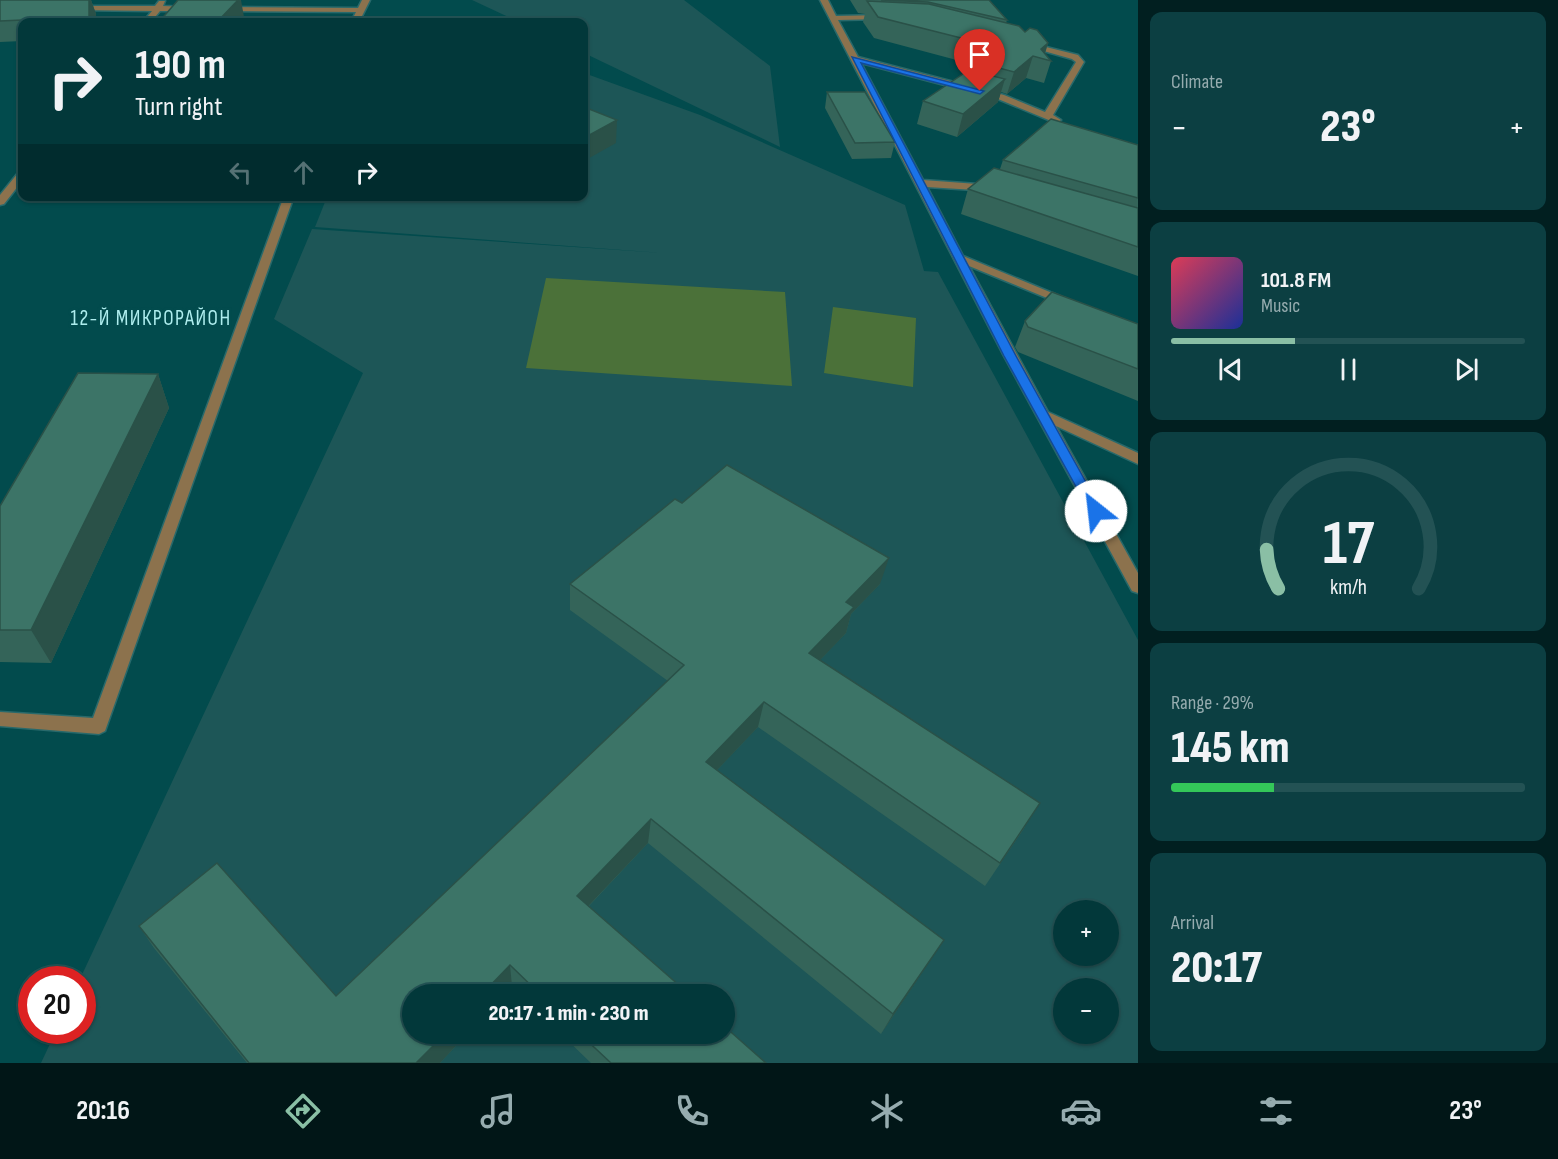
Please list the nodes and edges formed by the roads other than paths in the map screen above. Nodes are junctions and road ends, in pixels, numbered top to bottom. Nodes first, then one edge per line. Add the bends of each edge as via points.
1 (164, 0) edge
2 (366, 0) edge
3 (824, 0) edge
4 (68, 8) edge
5 (158, 9) junction
6 (206, 9) edge
7 (218, 9) edge
8 (361, 10) junction
9 (150, 18) edge
10 (357, 18) edge
11 (833, 18) junction
12 (894, 18) edge
13 (1016, 41) edge
14 (855, 59) junction
15 (1047, 117) junction
16 (1067, 124) edge
17 (18, 180) edge
18 (919, 183) junction
19 (1008, 193) edge
20 (287, 201) edge
21 (0, 202) edge
22 (959, 258) junction
23 (1085, 309) edge
24 (1043, 415) junction
25 (1138, 459) edge
26 (1138, 587) edge
27 (0, 719) edge

1 - 5 street
2 - 8 street
3 - 11 street
4 - 5 street
5 - 6 street
5 - 9 street
7 - 8 street
8 - 10 street
11 - 12 street
11 - 14 street
13 - 15 street via 1067,54 1080,62
14 - 15 street via 1001,97
14 - 18 street
15 - 16 street
17 - 21 street
18 - 19 street via 986,186
18 - 22 street
20 - 27 street via 99,726
22 - 23 street
22 - 24 street
24 - 25 street
24 - 26 street

